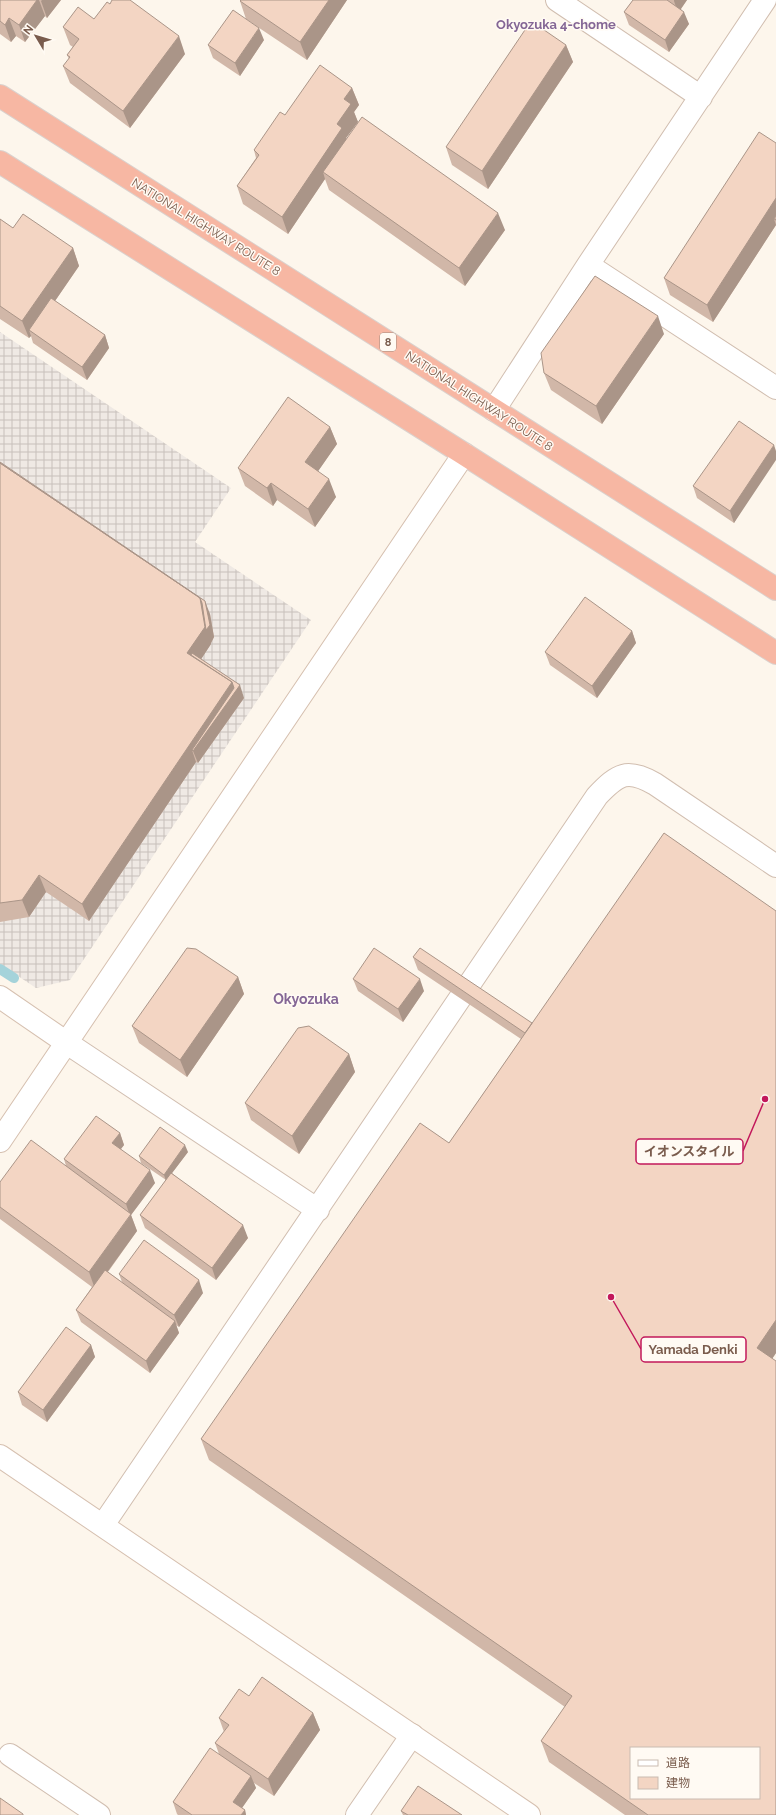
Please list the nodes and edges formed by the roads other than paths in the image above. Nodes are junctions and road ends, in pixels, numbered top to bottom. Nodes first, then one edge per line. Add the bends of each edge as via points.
1 (557, 0) edge
2 (765, 0) edge
3 (0, 96) edge
4 (701, 97) junction
5 (0, 162) edge
6 (588, 265) junction
7 (776, 388) edge
8 (494, 410) junction
9 (464, 454) junction
10 (776, 589) edge
11 (776, 653) edge
12 (776, 866) edge
13 (0, 997) edge
14 (67, 1043) junction
15 (0, 1141) edge
16 (318, 1210) junction
17 (0, 1456) edge
18 (103, 1525) junction
19 (412, 1735) junction
20 (3, 1757) edge
21 (99, 1815) edge
22 (357, 1815) edge
23 (529, 1815) edge

1 - 4 street
2 - 4 street
3 - 8 highway, NATIONAL HIGHWAY ROUTE 8 / 8
4 - 6 street
5 - 9 highway
6 - 7 street
6 - 8 street
8 - 10 highway, NATIONAL HIGHWAY ROUTE 8 / 8
9 - 11 highway
9 - 14 street
12 - 16 street via 641,776 624,774 611,781 597,796
13 - 14 street
14 - 15 street
14 - 16 street
16 - 18 street
17 - 18 street
18 - 19 street
19 - 22 street
19 - 23 street
20 - 21 street

